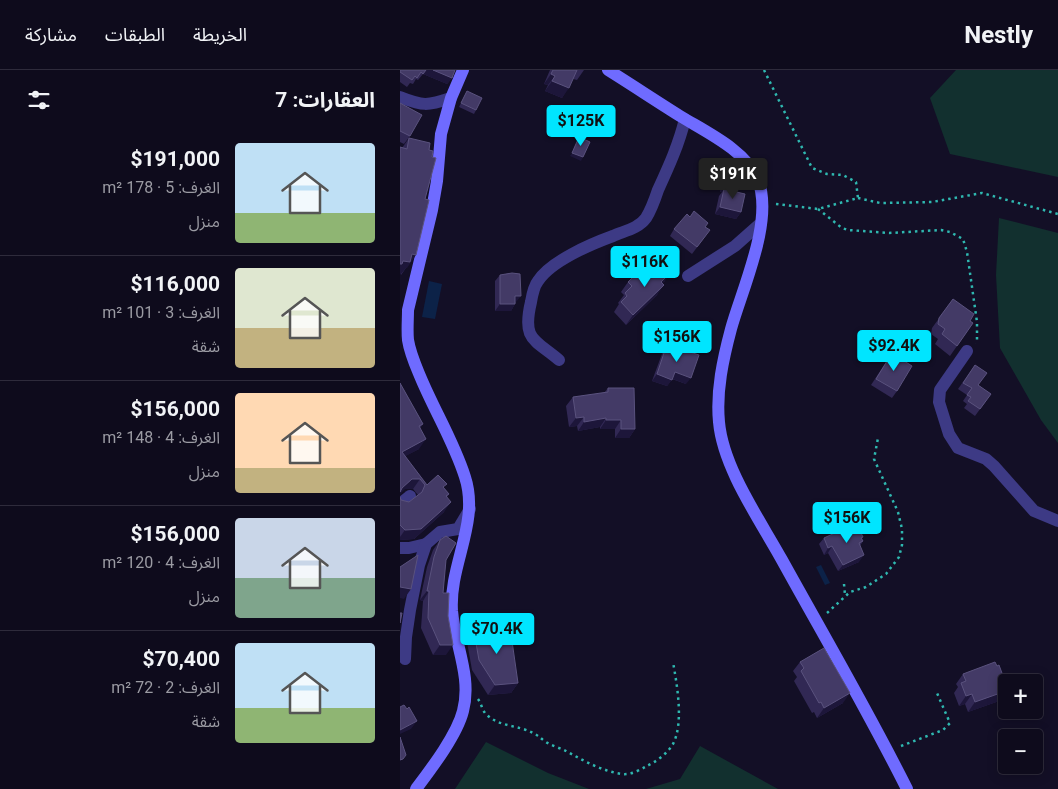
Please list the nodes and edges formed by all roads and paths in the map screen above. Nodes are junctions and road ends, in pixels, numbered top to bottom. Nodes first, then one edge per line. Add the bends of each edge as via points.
1 (463, 70) edge
2 (608, 70) edge
3 (764, 70) edge
4 (400, 97) edge
5 (451, 98) junction
6 (685, 119) junction
7 (858, 198) junction
8 (762, 202) junction
9 (818, 209) junction
10 (1058, 214) edge
11 (761, 223) junction
12 (688, 276) dead end
13 (404, 308) edge
14 (967, 351) joint
15 (559, 360) dead end
16 (878, 438) dead end
17 (470, 509) junction
18 (1058, 522) edge
19 (426, 544) junction
20 (400, 548) edge
21 (844, 584) dead end
22 (845, 595) junction
23 (817, 624) junction
24 (406, 659) dead end
25 (673, 662) dead end
26 (466, 684) junction
27 (937, 693) dead end
28 (887, 751) junction
29 (416, 789) edge
30 (906, 789) edge

1 - 5 street
2 - 6 street
3 - 7 path via 812,168 827,174 843,175 856,182
4 - 5 street via 419,104
5 - 13 street via 441,134 432,210
6 - 8 street via 728,146 753,169
6 - 15 street via 679,143 646,218 635,228 565,259 538,281 527,326 539,344
7 - 9 path
7 - 10 path via 880,203 932,202 982,193
8 - 9 path
8 - 11 street
9 - 14 path via 848,230 890,233 941,230 963,239 978,340
11 - 12 street via 735,246
11 - 23 street via 719,384 719,422 736,478
13 - 17 street via 412,356 465,476
14 - 18 street via 940,390 939,402 949,434 958,448 986,459 994,466 1034,511
16 - 22 path via 874,459 898,512 902,545 899,557 886,574
17 - 19 street via 458,529 440,532
17 - 26 street via 453,584 452,610
19 - 20 street
19 - 24 street via 410,610
21 - 22 path
22 - 23 path
23 - 28 street
25 - 26 path via 678,722 673,745 652,764 625,775 582,760 545,742 535,733 494,720 485,713
26 - 29 street via 460,720
27 - 28 path via 950,723 943,730
28 - 30 street

